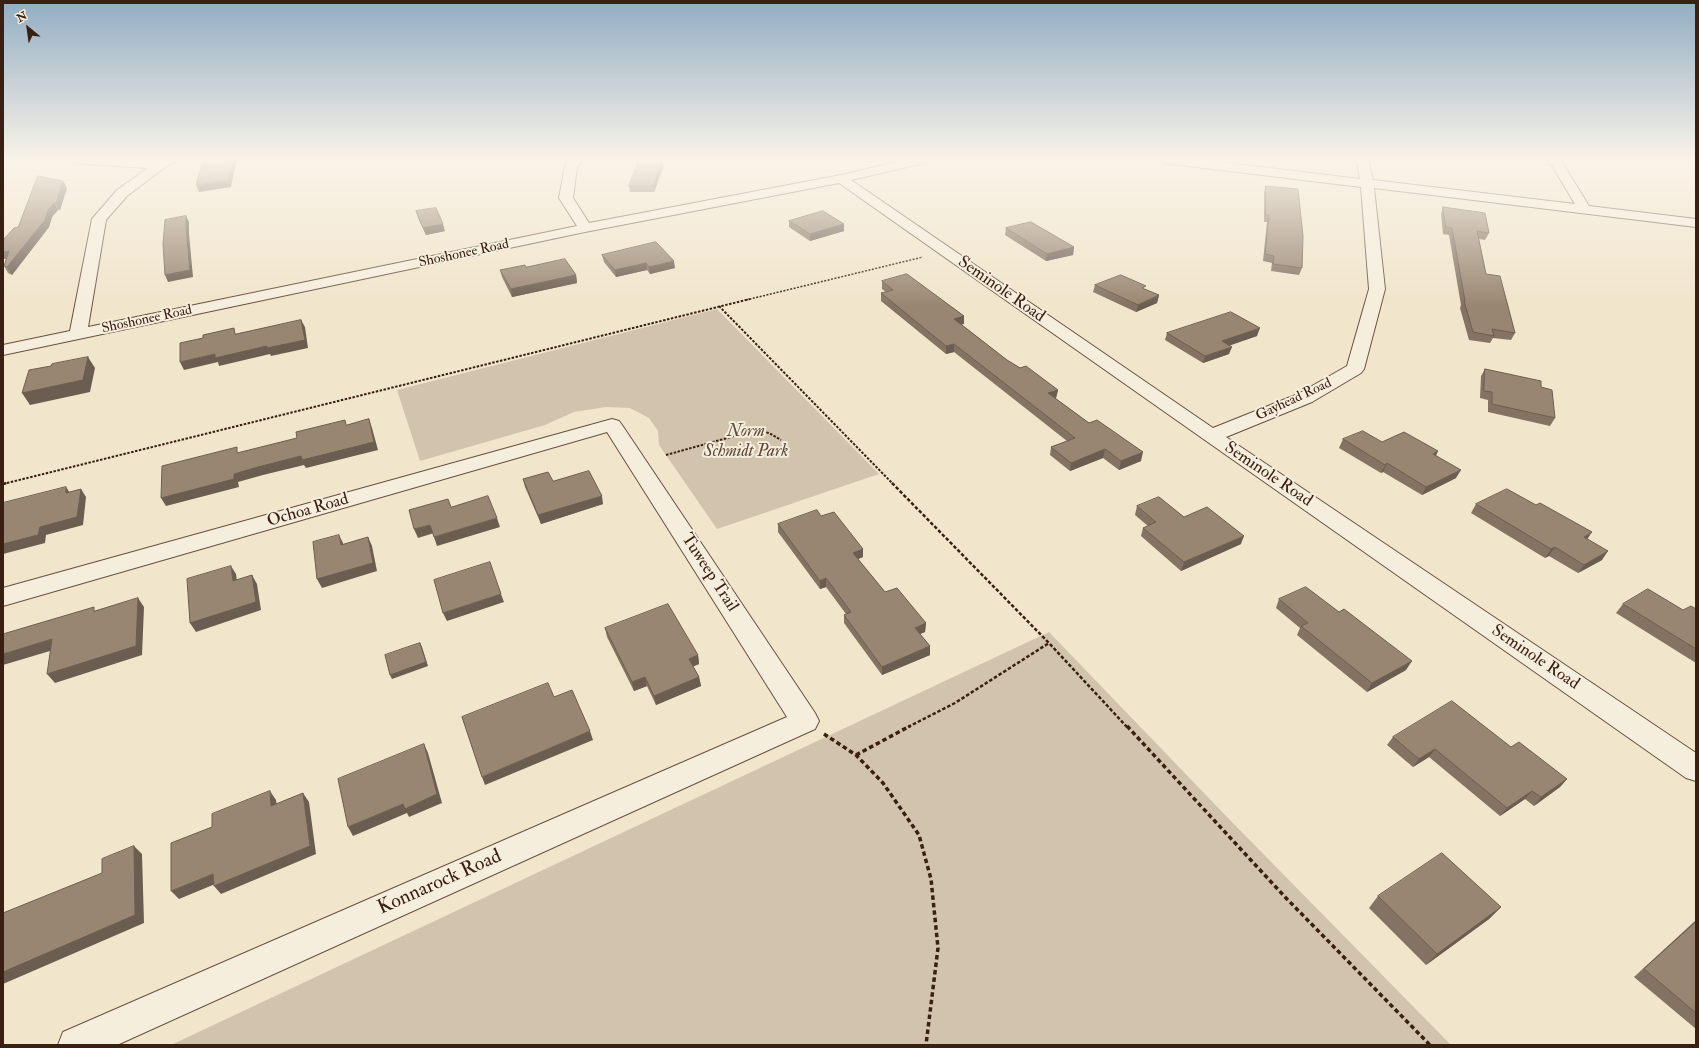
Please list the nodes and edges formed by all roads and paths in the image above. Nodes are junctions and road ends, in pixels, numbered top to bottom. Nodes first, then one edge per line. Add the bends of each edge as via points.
1 (109, 208) edge
2 (572, 208) edge
3 (690, 208) edge
4 (883, 208) edge
5 (1369, 208) edge
6 (1567, 208) edge
7 (1585, 210) joint
8 (1696, 223) edge
9 (585, 228) junction
10 (946, 252) junction
11 (719, 306) junction
12 (78, 334) junction
13 (3, 350) edge
14 (612, 425) joint
15 (1211, 436) junction
16 (781, 440) dead end
17 (666, 455) dead end
18 (3, 484) edge
19 (3, 597) edge
20 (1050, 643) junction
21 (805, 721) junction
22 (856, 755) junction
23 (1696, 769) edge
24 (76, 1045) edge
25 (926, 1045) edge
26 (1430, 1045) edge

1 - 12 street via 99,219
2 - 9 street
3 - 9 street, Shoshonee Road
4 - 10 street, Seminole Road
5 - 15 street, Gayhead Road via 1377,289 1355,370 1305,398
6 - 7 street
7 - 8 street
9 - 12 street, Shoshonee Road
10 - 11 path
10 - 15 street, Seminole Road
11 - 18 path
11 - 20 path
12 - 13 street, Shoshonee Road
14 - 19 street, Ochoa Road
14 - 21 street, Tuweep Trail
15 - 23 street, Seminole Road
16 - 17 path via 769,433 756,430
20 - 22 path via 955,703
20 - 26 path via 1285,897
21 - 22 path
21 - 24 street, Konnarock Road
22 - 25 path via 883,784 919,835 931,879 938,948

